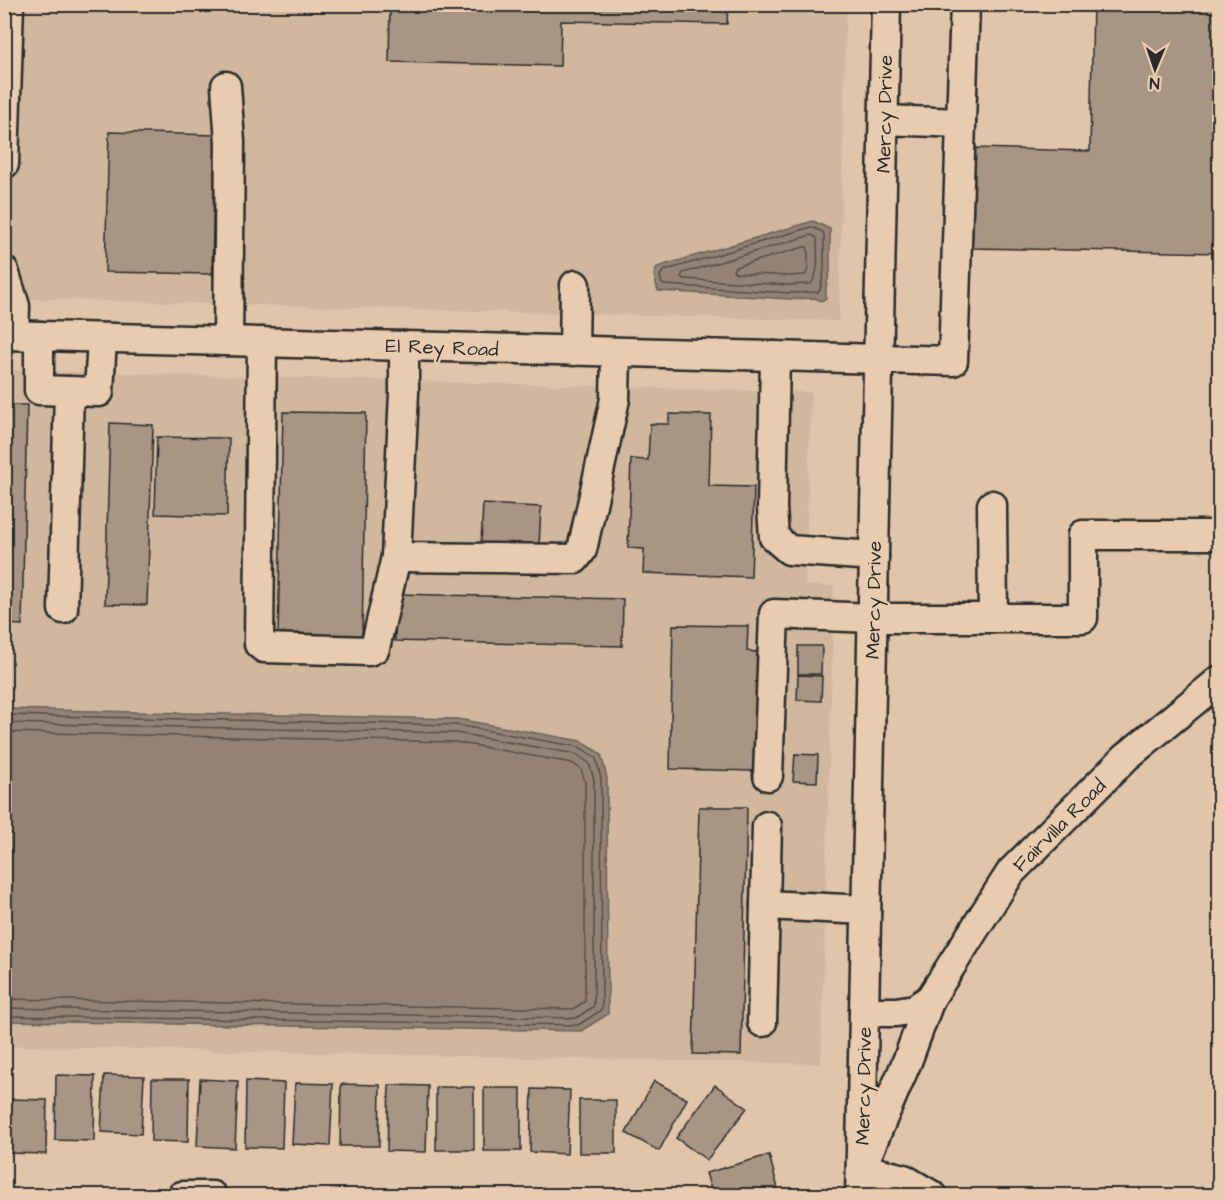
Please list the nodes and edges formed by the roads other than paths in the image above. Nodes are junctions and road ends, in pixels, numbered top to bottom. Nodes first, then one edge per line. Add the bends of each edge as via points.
1 (9, 4) edge
2 (886, 4) edge
3 (965, 4) edge
4 (226, 86) dead end
5 (884, 120) junction
6 (961, 123) junction
7 (4, 164) edge
8 (4, 271) edge
9 (575, 285) dead end
10 (19, 335) edge
11 (102, 338) junction
12 (228, 341) junction
13 (262, 342) junction
14 (404, 346) junction
15 (574, 351) junction
16 (616, 352) junction
17 (775, 356) junction
18 (879, 359) junction
19 (69, 391) junction
20 (992, 505) dead end
21 (1220, 535) edge
22 (874, 556) junction
23 (396, 557) junction
24 (63, 609) dead end
25 (873, 618) junction
26 (993, 618) junction
27 (1220, 680) edge
28 (768, 776) dead end
29 (767, 826) dead end
30 (765, 905) junction
31 (866, 910) junction
32 (930, 999) junction
33 (864, 1012) junction
34 (762, 1022) dead end
35 (861, 1182) edge
36 (182, 1196) edge
37 (212, 1196) edge
38 (933, 1196) edge

1 - 7 street
2 - 5 street, Mercy Drive
3 - 6 street
4 - 12 street via 230,141
5 - 6 street
5 - 18 street, Mercy Drive
6 - 18 street, El Rey Road via 953,361
8 - 10 street
9 - 15 street
10 - 11 street, El Rey Road
10 - 19 street via 39,390
11 - 12 street, El Rey Road
11 - 19 street via 99,392
12 - 13 street, El Rey Road
13 - 14 street, El Rey Road
13 - 23 street via 259,644 264,648 375,648
14 - 15 street, El Rey Road
14 - 23 street
15 - 16 street, El Rey Road
16 - 17 street, El Rey Road
16 - 23 street via 615,399 582,550 575,559
17 - 18 street, El Rey Road
17 - 22 street via 774,537 789,550
18 - 22 street, Mercy Drive
19 - 24 street
20 - 26 street
21 - 26 street via 1083,535 1083,618
22 - 25 street, Mercy Drive
25 - 26 street
25 - 28 street via 774,614
25 - 31 street, Mercy Drive
27 - 32 street, Fairvilla Road via 1126,757 1011,872
29 - 30 street
30 - 31 street
30 - 34 street
31 - 33 street, Mercy Drive
32 - 33 street via 915,1009
32 - 35 street, Fairvilla Road
33 - 35 street, Mercy Drive
35 - 38 street via 904,1179
36 - 37 street

